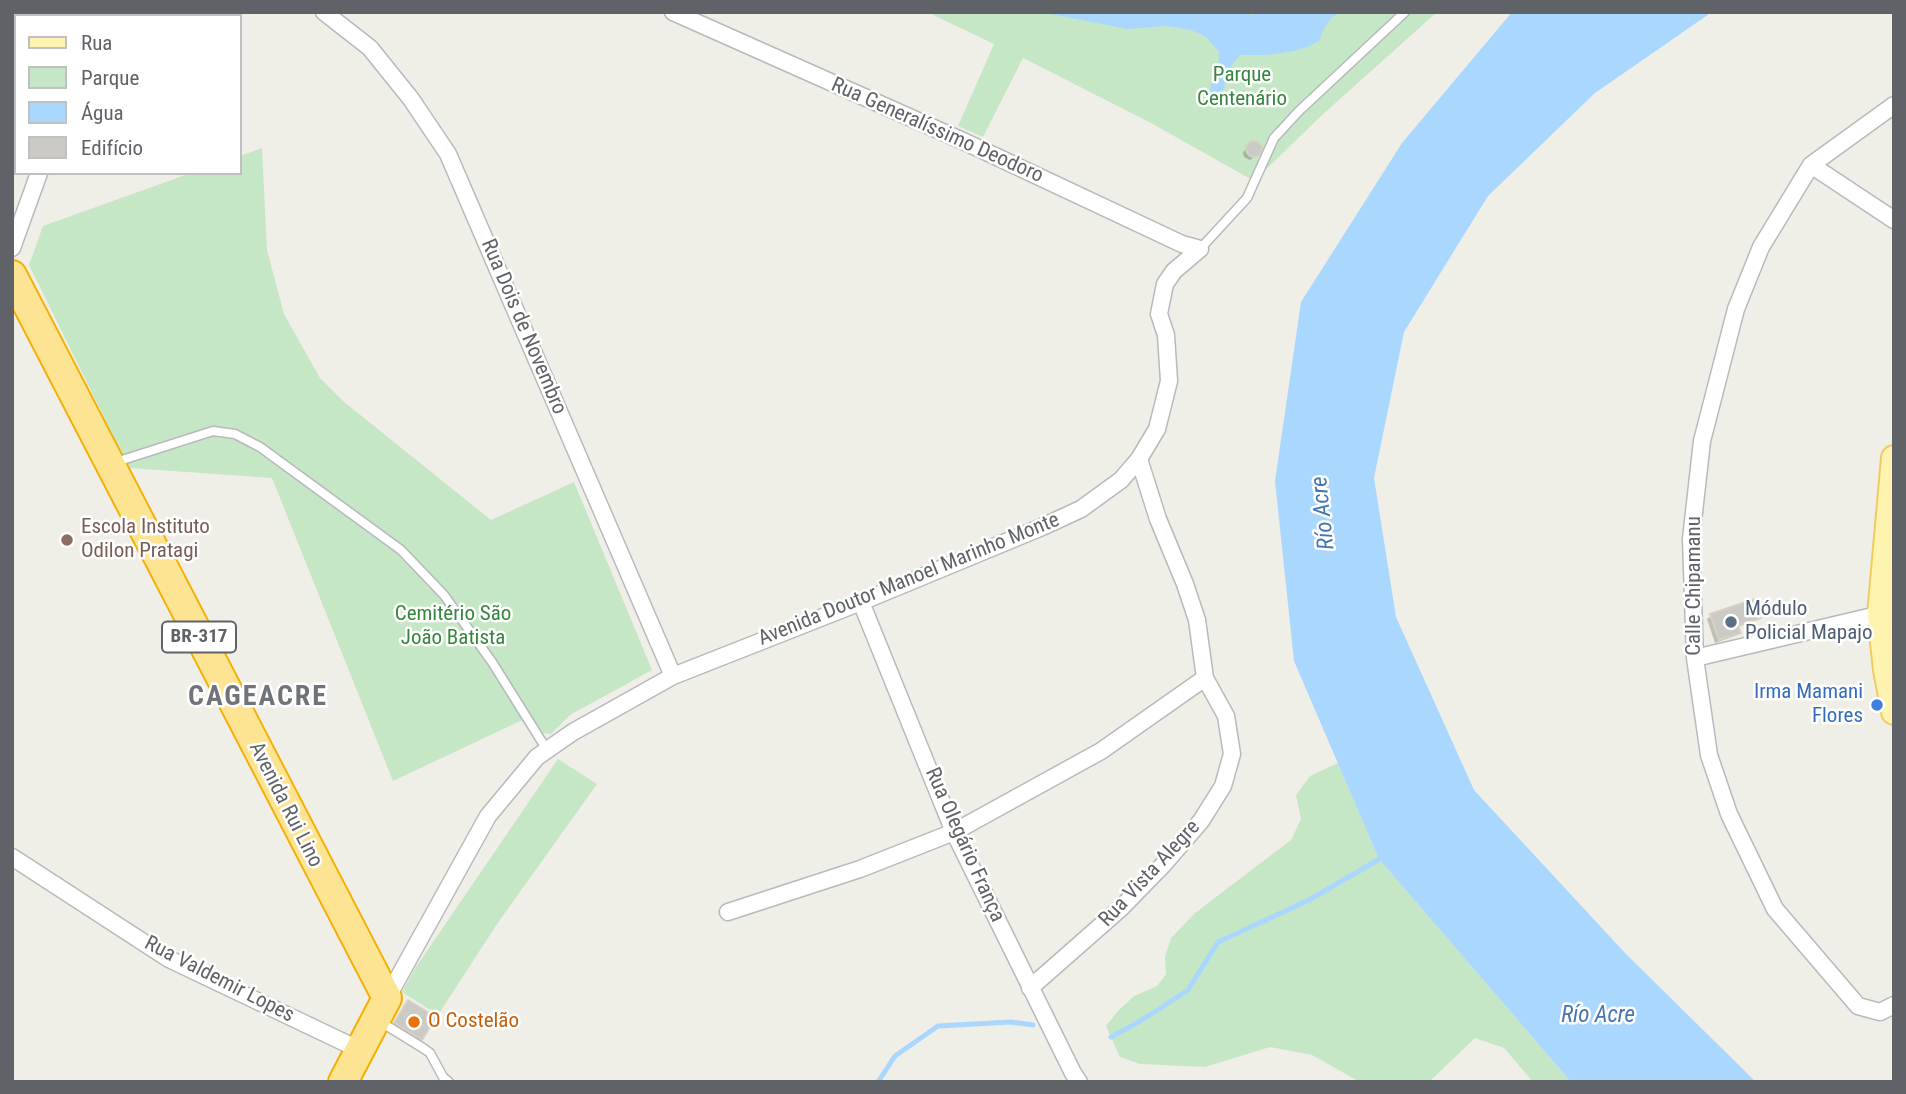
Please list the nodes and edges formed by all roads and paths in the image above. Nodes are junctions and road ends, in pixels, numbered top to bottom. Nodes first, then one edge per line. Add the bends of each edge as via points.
1 (324, 12) edge
2 (673, 12) edge
3 (1405, 12) edge
4 (1894, 104) edge
5 (1811, 165) junction
6 (38, 175) edge
7 (1894, 220) edge
8 (12, 248) edge
9 (1200, 249) junction
10 (12, 275) edge
11 (1894, 458) edge
12 (1139, 459) junction
13 (110, 464) junction
14 (861, 602) junction
15 (1887, 613) edge
16 (1695, 658) junction
17 (673, 676) junction
18 (1205, 678) junction
19 (1894, 712) edge
20 (547, 750) junction
21 (954, 831) junction
22 (12, 857) edge
23 (727, 912) dead end
24 (1030, 988) junction
25 (1894, 1005) edge
26 (381, 1009) junction
27 (360, 1050) junction
28 (344, 1082) edge
29 (449, 1082) edge
30 (1079, 1082) edge

1 - 17 street, Rua Dois de Novembro via 370,48 448,154
2 - 9 street, Rua Generalíssimo Deodoro
3 - 9 lane, Avenida Doutor Manoel Marinho Monte via 1274,138 1247,198
4 - 5 street, Calle Chipamanu
5 - 7 street
5 - 16 street, Calle Chipamanu via 1761,247 1736,309 1702,441 1691,539
6 - 8 street
9 - 12 street, Avenida Doutor Manoel Marinho Monte via 1174,271 1161,297 1159,314 1166,335 1169,381 1157,429
10 - 13 highway, Avenida Rui Lino / BR-317
11 - 15 main road
12 - 14 street, Avenida Doutor Manoel Marinho Monte via 1121,480 1081,509
12 - 18 street, Rua Vista Alegre via 1197,620
13 - 20 lane via 213,431 235,434 260,447 401,550 443,595 492,662
13 - 26 highway, Avenida Rui Lino / BR-317
14 - 17 street, Avenida Doutor Manoel Marinho Monte
14 - 21 street, Rua Olegário França
15 - 16 street
15 - 19 main road via 1886,670
16 - 25 street, Calle Chipamanu via 1709,755 1729,814 1775,909 1858,1006 1880,1012
17 - 20 street, Avenida Doutor Manoel Marinho Monte
18 - 21 street via 1101,751
18 - 24 street, Rua Vista Alegre via 1226,716 1232,754 1223,786 1201,821 1163,865
20 - 26 street, Avenida Doutor Manoel Marinho Monte via 488,816
21 - 23 street via 860,869
21 - 24 street, Rua Olegário França
22 - 27 street, Rua Valdemir Lopes via 169,959
24 - 30 street, Rua Olegário França
26 - 27 highway, Avenida Doutor Manoel Marinho Monte
26 - 29 lane via 423,1048
27 - 28 highway, Avenida Doutor Manoel Marinho Monte

